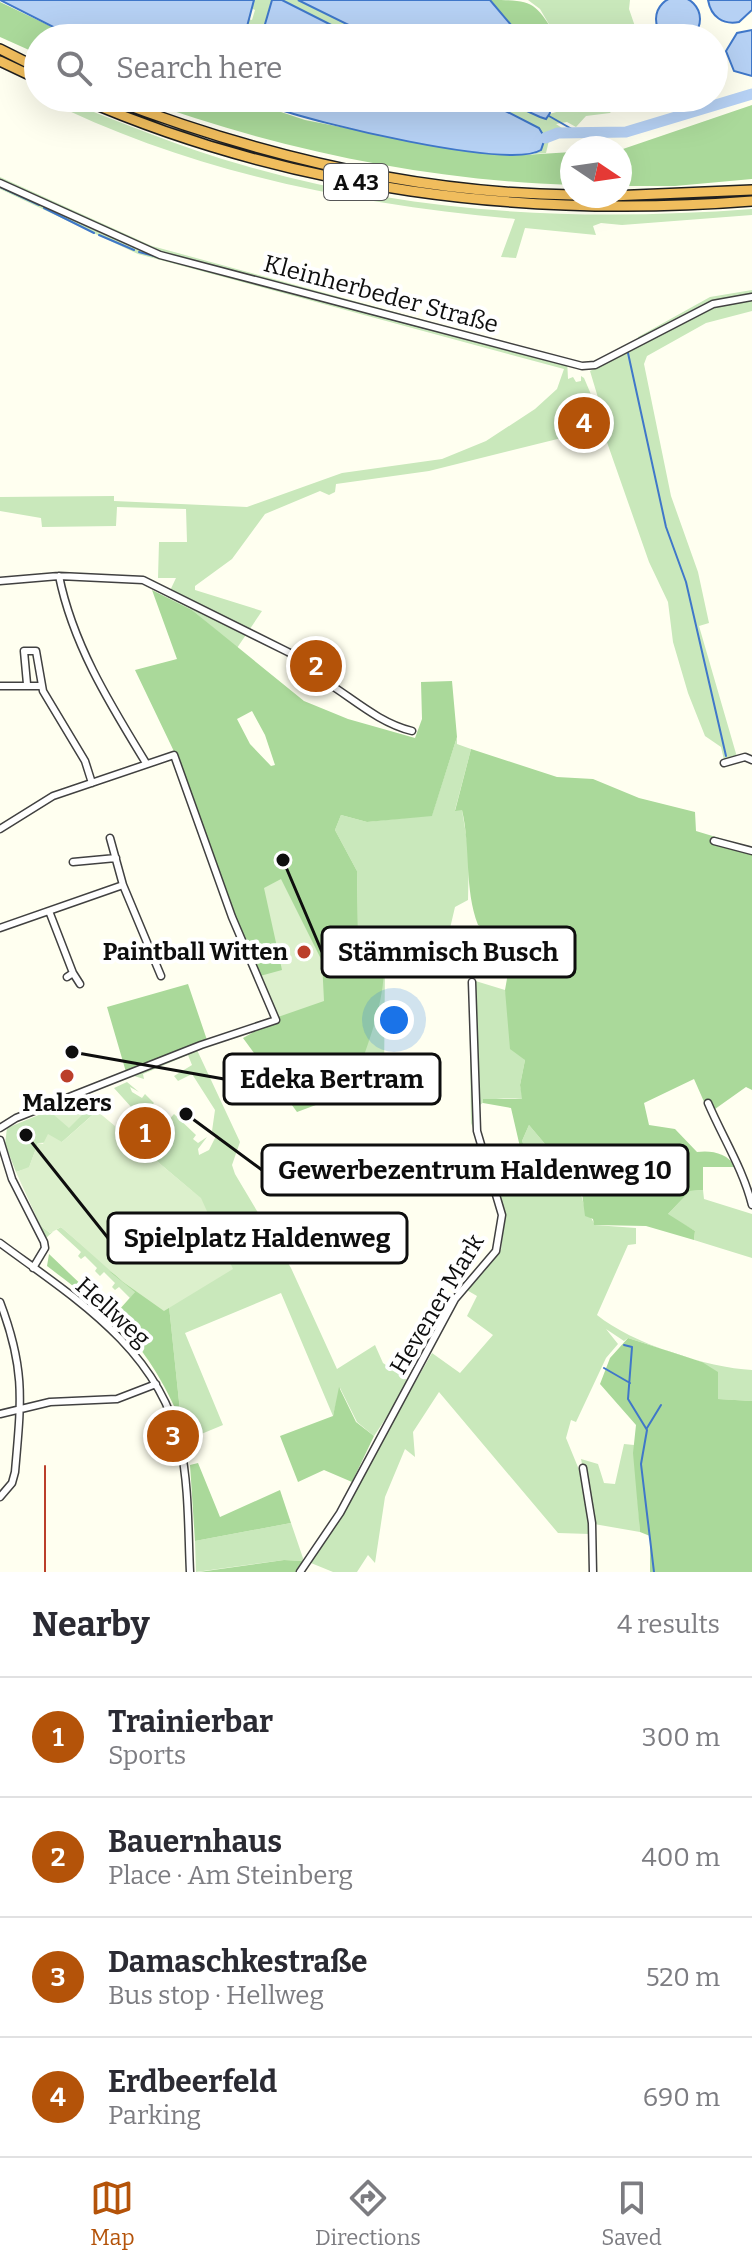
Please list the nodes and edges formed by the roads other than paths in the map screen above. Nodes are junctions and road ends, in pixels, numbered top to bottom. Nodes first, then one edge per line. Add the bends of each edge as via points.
1 (0, 49) edge
2 (0, 61) edge
3 (24, 61) edge
4 (24, 72) edge
5 (118, 112) edge
6 (149, 112) edge
7 (0, 183) edge
8 (752, 190) edge
9 (560, 194) edge
10 (632, 195) edge
11 (752, 201) edge
12 (752, 297) edge
13 (59, 576) junction
14 (0, 581) edge
15 (27, 684) junction
16 (0, 686) edge
17 (41, 686) junction
18 (412, 731) dead end
19 (752, 760) edge
20 (146, 763) junction
21 (724, 763) dead end
22 (92, 783) junction
23 (0, 829) edge
24 (110, 838) dead end
25 (714, 841) dead end
26 (752, 851) edge
27 (116, 858) junction
28 (73, 862) dead end
29 (123, 885) junction
30 (49, 911) junction
31 (0, 928) edge
32 (161, 976) dead end
33 (472, 982) dead end
34 (80, 984) dead end
35 (708, 1103) dead end
36 (0, 1128) edge
37 (0, 1140) edge
38 (752, 1205) edge
39 (0, 1243) edge
40 (33, 1268) junction
41 (0, 1302) edge
42 (156, 1384) junction
43 (20, 1407) junction
44 (0, 1414) edge
45 (583, 1468) dead end
46 (0, 1497) edge
47 (190, 1572) edge
48 (300, 1572) edge
49 (593, 1572) edge

1 - 3 highway
2 - 4 highway
5 - 11 highway, A 43 via 273,164 403,190 496,202 607,207
6 - 9 highway, A 43 via 235,142 339,168 473,189
7 - 12 street, Kleinherbeder Straße via 160,255 582,366 595,365 713,304
8 - 10 highway
13 - 14 street
13 - 18 street via 143,580 288,652 302,660 300,666 384,723
13 - 20 street via 102,693
15 - 16 street
15 - 17 street
15 - 17 street via 24,651 36,651
17 - 22 street via 85,761
19 - 21 street
20 - 22 street
20 - 36 street via 174,755 232,917 276,1020 201,1045
22 - 23 street via 53,796
24 - 27 street
25 - 26 street
27 - 28 street
27 - 29 street
29 - 30 street
29 - 32 street
30 - 31 street
30 - 34 street via 70,975
33 - 48 street, Hevener Mark via 477,1131 502,1215 496,1251 455,1299 340,1513
35 - 38 street via 746,1178
37 - 40 street via 12,1179 44,1242
39 - 40 street, Hellweg
40 - 42 street, Hellweg via 111,1328
41 - 43 street via 19,1360
42 - 43 street via 117,1399
42 - 47 street, Hellweg via 180,1443
43 - 44 street
43 - 46 street via 14,1479
45 - 49 street

